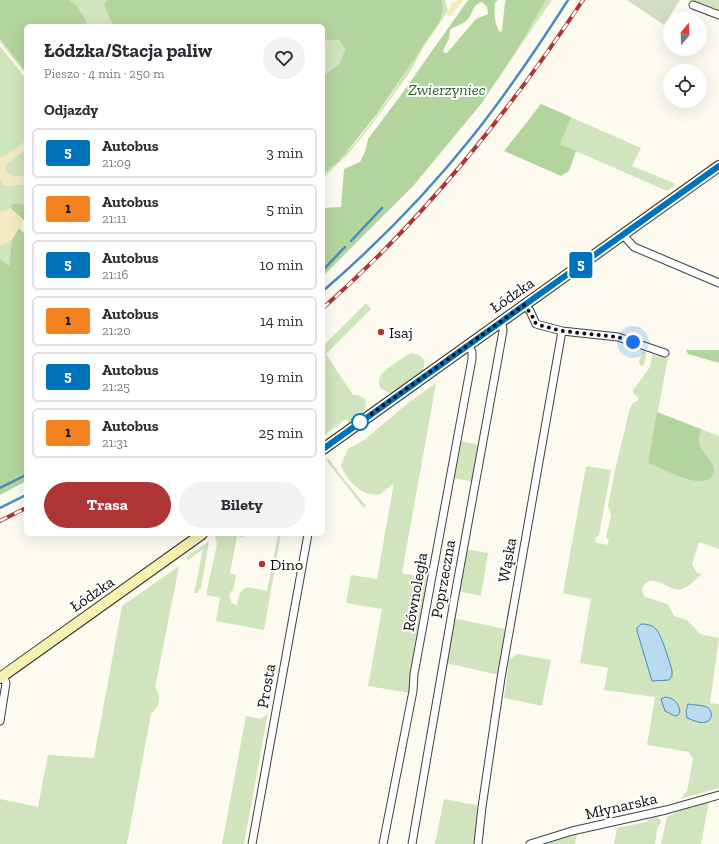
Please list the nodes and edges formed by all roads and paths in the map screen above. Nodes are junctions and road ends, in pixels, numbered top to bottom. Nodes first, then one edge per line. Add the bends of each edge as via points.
1 (693, 5) dead end
2 (719, 15) edge
3 (719, 166) edge
4 (623, 235) junction
5 (719, 283) edge
6 (524, 305) junction
7 (502, 320) junction
8 (562, 331) junction
9 (468, 345) junction
10 (665, 353) dead end
11 (325, 448) edge
12 (199, 536) edge
13 (308, 536) edge
14 (2, 676) edge
15 (0, 721) edge
16 (719, 795) edge
17 (252, 844) edge
18 (383, 844) edge
19 (412, 844) edge
20 (478, 844) edge
21 (530, 844) edge

1 - 2 street
3 - 4 main road, Łódzka
4 - 5 street via 634,247
4 - 6 main road, Łódzka
6 - 7 main road, Łódzka
6 - 8 street via 536,324
7 - 9 main road, Łódzka
7 - 19 street, Poprzeczna via 503,329
8 - 10 street via 618,337
8 - 20 street, Wąska via 501,678
9 - 11 main road, Łódzka
9 - 18 street, Równoległa via 472,359
12 - 14 main road, Łódzka
13 - 17 street, Prosta
14 - 15 street via 6,683
16 - 21 street, Młynarska via 572,831

